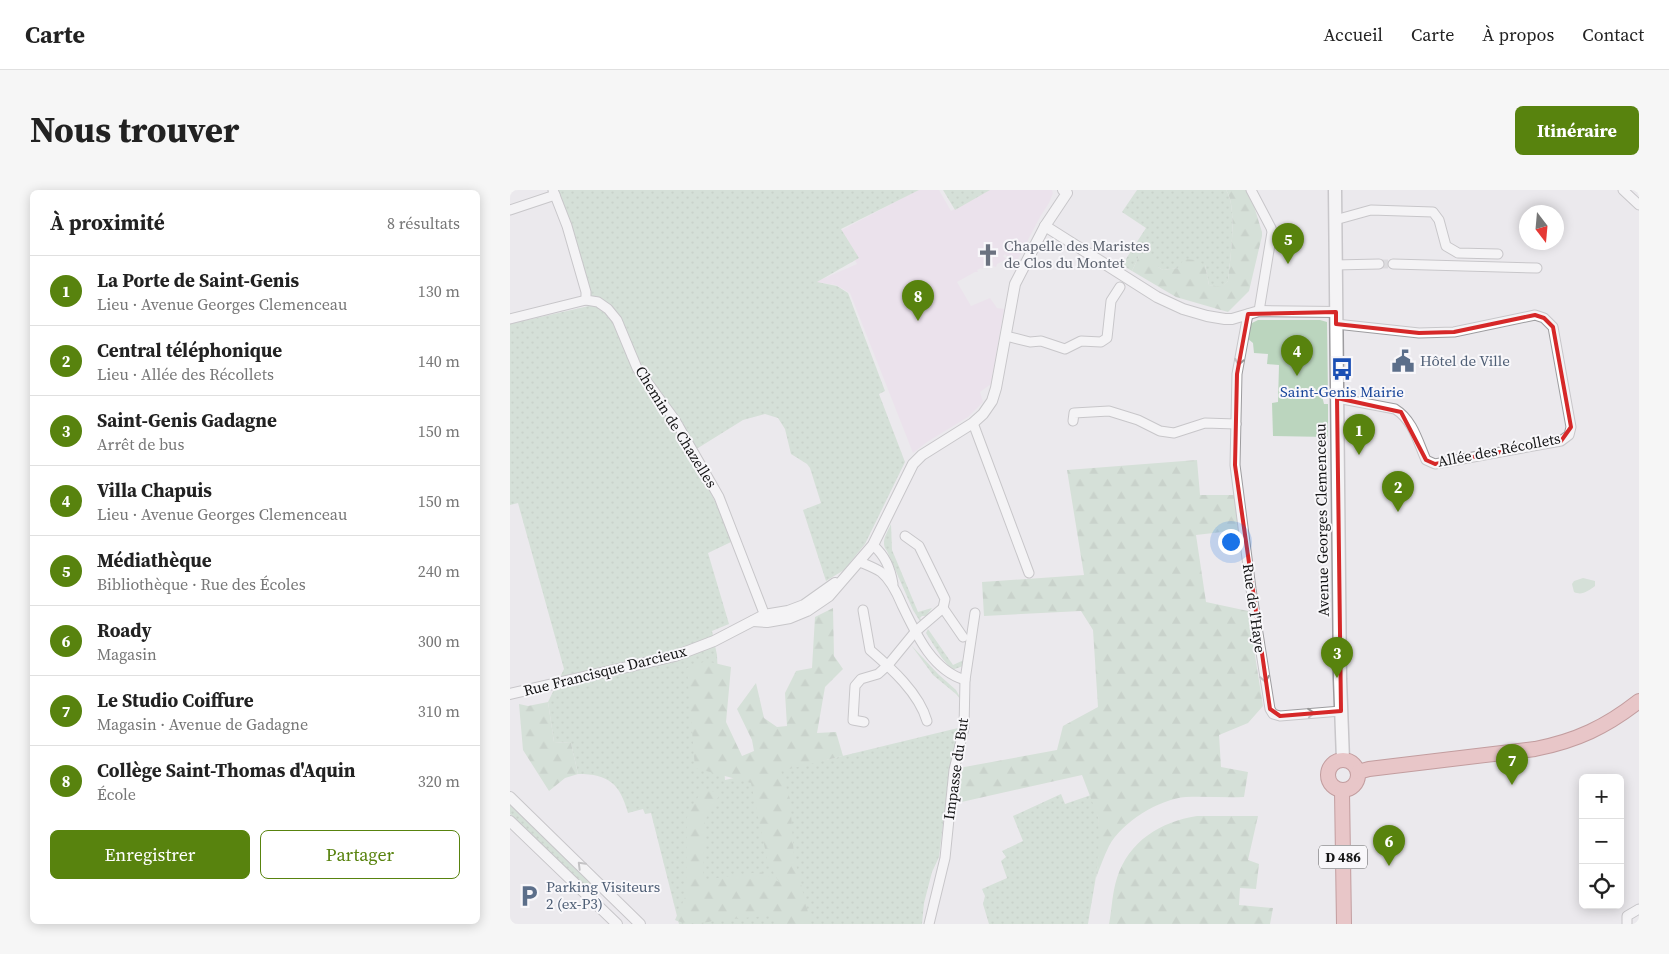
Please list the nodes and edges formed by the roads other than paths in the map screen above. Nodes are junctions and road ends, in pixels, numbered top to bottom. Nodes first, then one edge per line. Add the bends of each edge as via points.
1 (1251, 190) edge
2 (1335, 190) edge
3 (1623, 190) edge
4 (1067, 191) edge
5 (554, 192) edge
6 (1639, 205) edge
7 (510, 210) edge
8 (1335, 220) junction
9 (1045, 226) junction
10 (1498, 254) dead end
11 (1379, 264) tunnel mouth
12 (1393, 264) tunnel mouth
13 (1336, 265) junction
14 (1538, 268) dead end
15 (1120, 286) dead end
16 (586, 300) junction
17 (1259, 311) junction
18 (1248, 314) junction
19 (1336, 318) junction
20 (510, 319) edge
21 (1006, 336) junction
22 (1337, 398) junction
23 (1073, 421) dead end
24 (974, 423) junction
25 (1236, 424) junction
26 (905, 536) dead end
27 (873, 545) junction
28 (860, 562) junction
29 (1029, 573) dead end
30 (893, 587) junction
31 (943, 608) junction
32 (863, 610) dead end
33 (975, 613) dead end
34 (766, 618) junction
35 (915, 632) junction
36 (963, 637) dead end
37 (888, 665) junction
38 (966, 680) junction
39 (510, 694) edge
40 (1639, 701) edge
41 (1341, 711) junction
42 (927, 721) dead end
43 (864, 722) dead end
44 (1343, 760) junction
45 (1358, 772) junction
46 (1342, 790) junction
47 (510, 798) edge
48 (510, 821) edge
49 (1639, 909) edge
50 (617, 924) edge
51 (640, 924) edge
52 (929, 924) edge
53 (1344, 924) edge
54 (1627, 924) edge

1 - 17 street via 1272,228
2 - 8 main road, Avenue Georges Clemenceau
3 - 6 street
4 - 9 street, Rue Francisque Darcieux
5 - 7 street
5 - 16 street via 567,226
8 - 10 street via 1370,210 1433,212 1439,220 1446,246 1458,253
8 - 13 main road, Avenue Georges Clemenceau
9 - 18 street via 1170,304 1225,319
9 - 21 street, Rue Francisque Darcieux via 1016,284
11 - 13 street
12 - 14 street
13 - 19 main road, Avenue Georges Clemenceau
15 - 21 street via 1111,301 1106,338 1100,342 1081,341 1065,349 1041,341 1030,342
16 - 20 street
16 - 34 street, Chemin de Chazelles via 598,302 617,320 637,368 675,420 709,478
17 - 18 street
17 - 19 street
18 -> 25 street, Rue de l'Haye via 1237,374
19 - 22 main road, Avenue Georges Clemenceau
19 - 22 street, Allée des Récollets via 1419,333 1454,332 1535,315 1544,318 1553,326 1572,427 1561,441 1435,464 1426,460 1412,427 1401,412
21 - 24 street, Rue Francisque Darcieux via 994,397
22 - 41 main road, Avenue Georges Clemenceau
23 - 25 street via 1074,413 1110,411 1160,431 1174,432 1205,423
24 - 27 street, Rue Francisque Darcieux via 922,454 913,464
24 - 29 street
25 -> 41 street, Rue de l'Haye via 1236,475 1270,709 1280,716
26 - 31 street via 919,546 942,591 945,599
27 - 28 street, Rue Francisque Darcieux
27 - 30 street via 885,558
28 - 30 street via 881,572
28 - 34 street, Rue Francisque Darcieux via 818,604 790,618
30 - 35 street
31 - 35 street
31 - 36 street
32 - 37 street via 870,650
33 - 38 street, Impasse du But
34 - 39 street, Rue Francisque Darcieux via 675,656
35 - 37 street
35 - 38 street via 943,669
37 - 42 street via 924,710
37 - 43 street via 878,674 861,679 856,686 853,720
38 - 52 street, Impasse du But via 964,728 954,770 945,858
40 - 45 main road via 1618,718 1560,744
41 - 44 main road, Avenue Georges Clemenceau
44 - 45 main road via 1352,763
44 - 46 main road via 1332,764 1328,771 1331,784
45 - 46 main road via 1355,785
46 - 53 main road, D 486
51 -> 47 street
48 - 50 street
49 - 54 street via 1627,916

